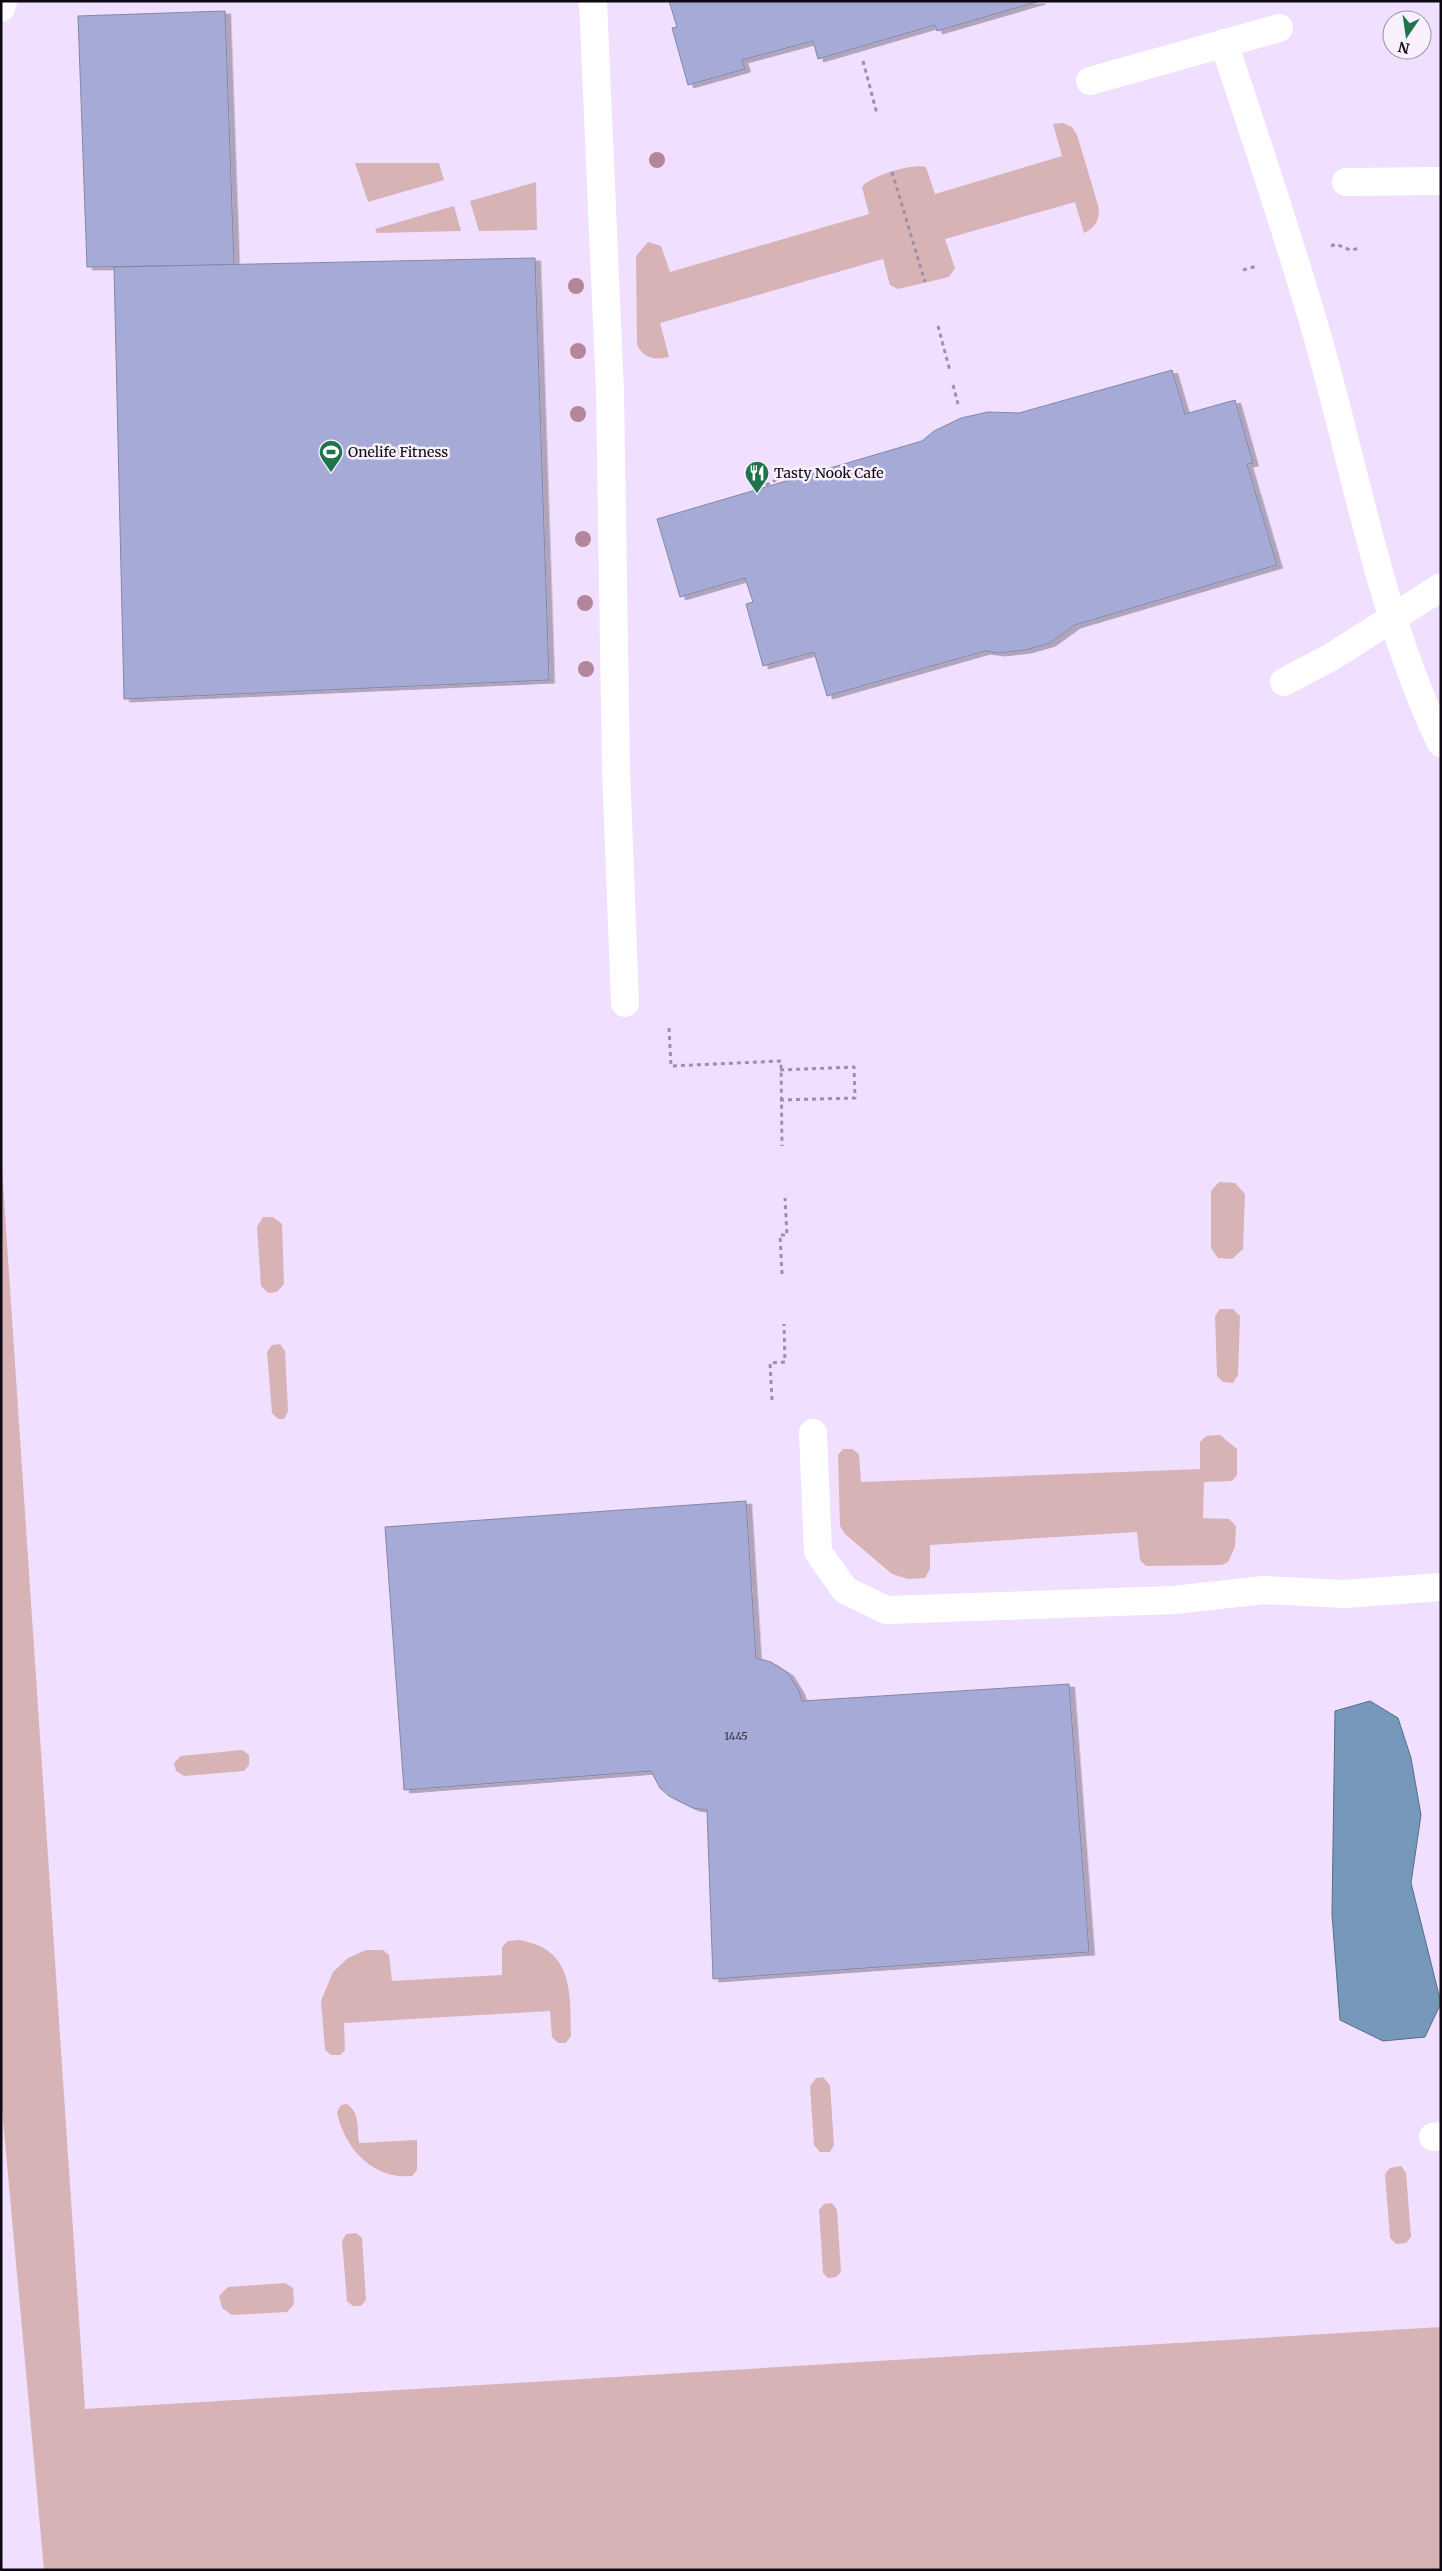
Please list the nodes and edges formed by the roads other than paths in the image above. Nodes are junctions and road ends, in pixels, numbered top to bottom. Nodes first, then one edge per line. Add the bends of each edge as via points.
1 (3, 1) edge
2 (593, 1) edge
3 (1, 8) edge
4 (1279, 28) dead end
5 (1224, 43) junction
6 (1090, 81) dead end
7 (1441, 181) edge
8 (1346, 182) dead end
9 (1441, 587) edge
10 (1393, 618) junction
11 (1284, 682) dead end
12 (1441, 743) edge
13 (625, 1003) dead end
14 (813, 1433) dead end
15 (1441, 1587) edge

1 - 3 lane
2 - 13 lane via 610,392 616,770
4 - 5 lane
5 - 6 lane
5 - 10 lane via 1317,335
7 - 8 lane
9 - 10 lane
10 - 11 lane
10 - 12 lane via 1420,699
14 - 15 lane via 818,1552 844,1590 886,1610 1174,1600 1264,1590 1344,1594

